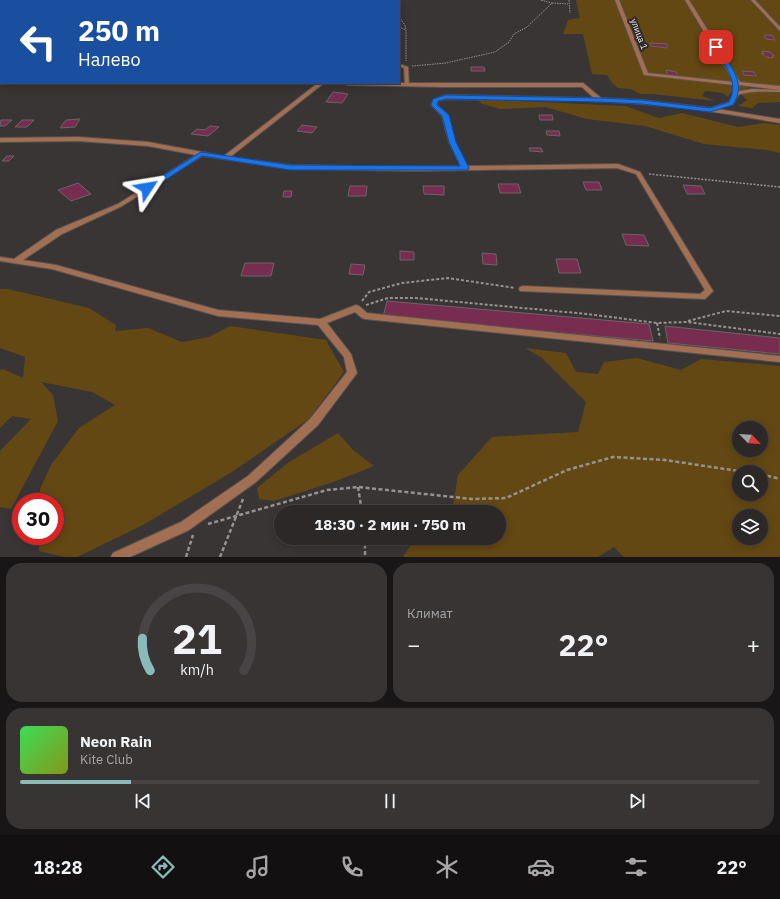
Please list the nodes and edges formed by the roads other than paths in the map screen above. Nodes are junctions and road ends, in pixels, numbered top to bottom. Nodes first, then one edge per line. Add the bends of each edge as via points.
1 (618, 0) edge
2 (687, 0) edge
3 (753, 0) edge
4 (780, 30) edge
5 (400, 65) edge
6 (737, 83) junction
7 (320, 84) edge
8 (377, 84) edge
9 (407, 85) junction
10 (780, 88) edge
11 (780, 91) edge
12 (736, 94) junction
13 (600, 100) junction
14 (710, 110) junction
15 (780, 121) edge
16 (0, 140) edge
17 (201, 154) junction
18 (224, 158) junction
19 (465, 168) junction
20 (0, 259) edge
21 (16, 261) junction
22 (524, 289) road end
23 (321, 322) junction
24 (780, 359) edge
25 (117, 557) edge

1 - 6 street, улица 1 via 646,74
2 - 6 street
3 - 4 street
5 - 9 lane via 406,67
6 - 10 street
6 - 12 street
7 - 18 street
8 - 9 street
9 - 13 street via 583,84
11 - 12 lane via 754,89
12 - 14 street via 731,103
13 - 14 street
13 - 19 street via 446,97 436,100 434,105 445,115 452,142
14 - 15 street
16 - 17 street via 78,139 148,144
17 - 18 street
17 - 21 street via 120,205 59,232
18 - 19 street via 290,167
19 - 22 street via 618,166 638,173 709,291 702,297
20 - 21 street
21 - 23 street via 53,267 218,313
23 - 24 street via 356,308 365,316
23 - 25 street via 348,356 352,373 314,422 252,479 185,526

